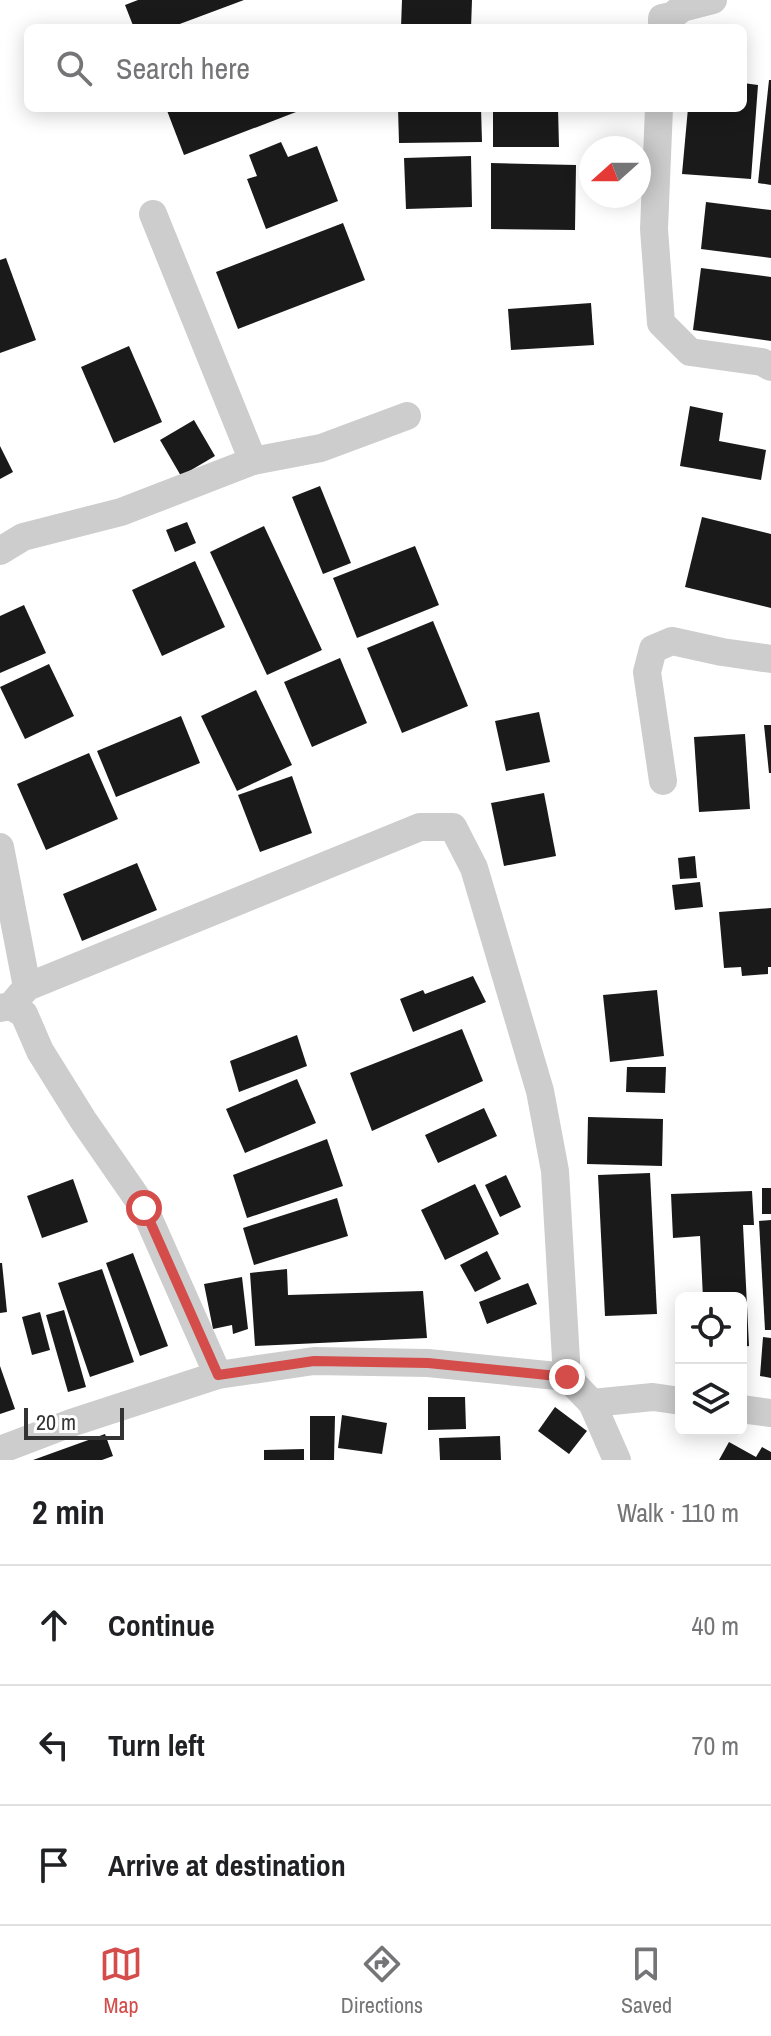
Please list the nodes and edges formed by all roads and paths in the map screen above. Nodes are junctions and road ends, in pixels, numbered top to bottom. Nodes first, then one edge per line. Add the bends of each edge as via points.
1 (713, 0) edge
2 (662, 24) edge
3 (659, 112) edge
4 (153, 214) dead end
5 (771, 367) edge
6 (407, 416) dead end
7 (253, 461) junction
8 (0, 551) edge
9 (771, 659) edge
10 (663, 781) dead end
11 (0, 847) edge
12 (13, 1000) edge
13 (218, 1375) junction
14 (567, 1377) junction
15 (675, 1400) edge
16 (592, 1403) junction
17 (747, 1410) edge
18 (771, 1413) edge
19 (0, 1450) edge
20 (617, 1460) edge

1 - 2 street via 682,8 662,18
3 - 5 street via 654,229 661,323 690,352
4 - 7 street
6 - 7 street via 321,448
7 - 8 street via 121,512 23,537
9 - 10 street via 672,641 653,649 647,672
11 - 12 street
12 - 13 street via 54,1074 144,1208
12 - 14 street via 420,827 453,827 474,868 540,1091 555,1171
13 - 14 street via 314,1361 428,1363
13 - 19 street
14 - 16 street
15 - 16 street
16 - 20 street
17 - 18 street

